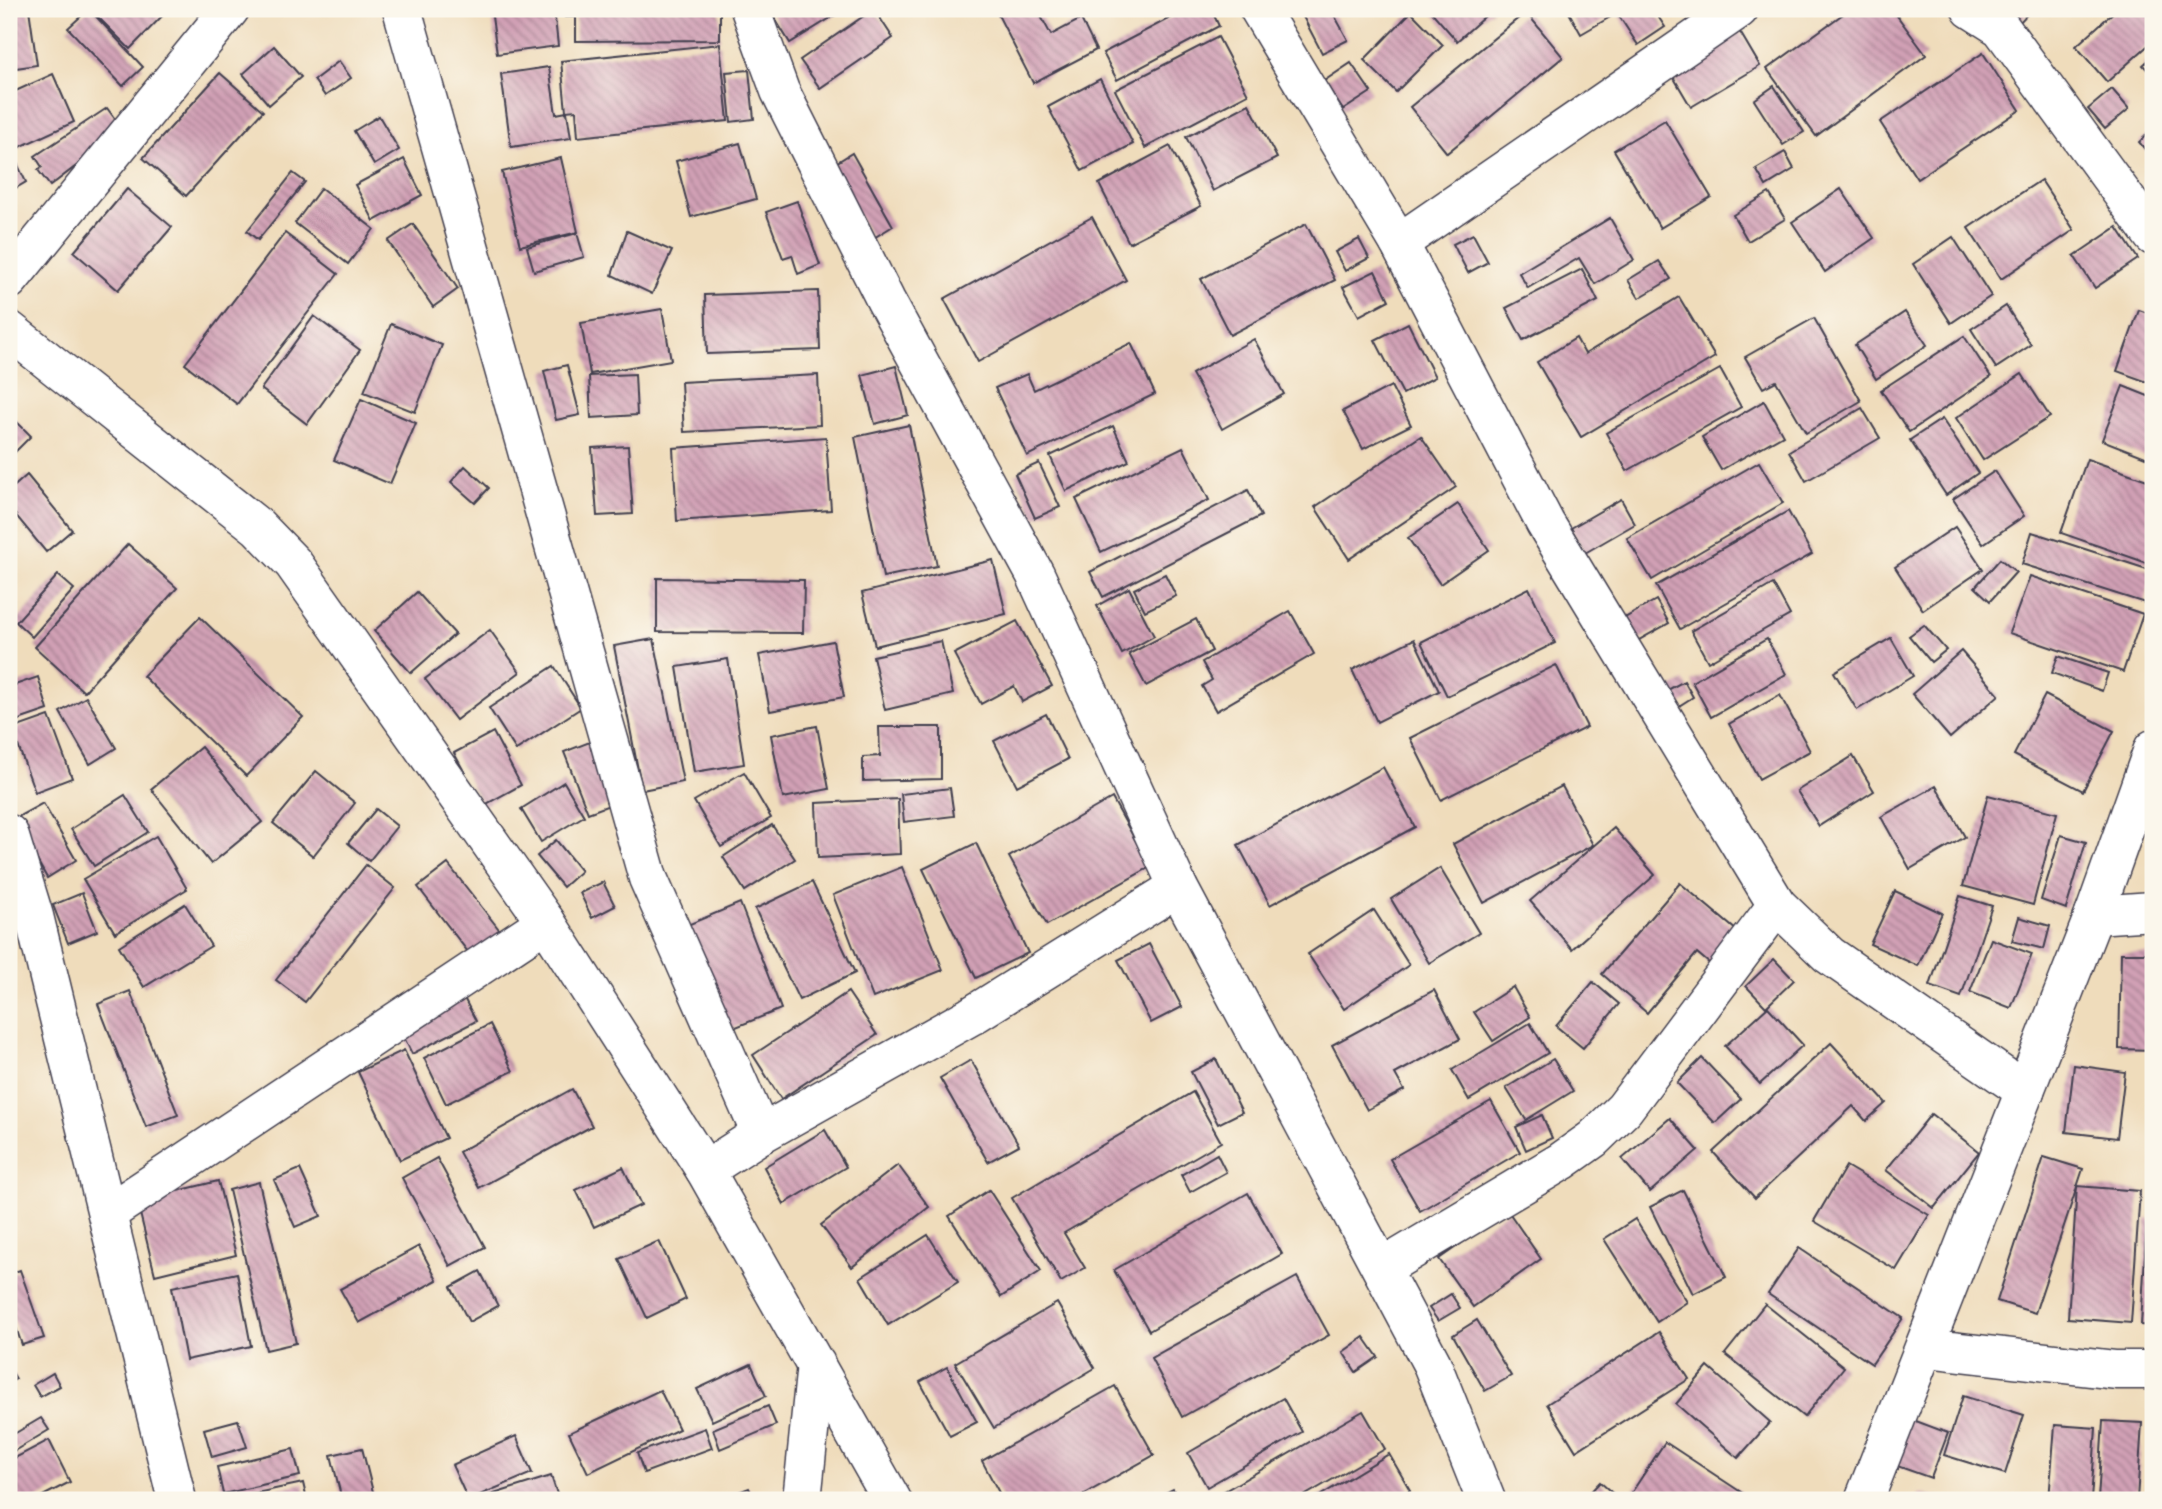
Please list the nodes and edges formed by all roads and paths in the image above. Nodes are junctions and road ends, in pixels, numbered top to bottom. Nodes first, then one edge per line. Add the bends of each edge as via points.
1 (230, 9) edge
2 (402, 9) edge
3 (750, 9) edge
4 (1259, 9) edge
5 (1738, 9) edge
6 (1971, 9) edge
7 (2153, 236) edge
8 (1399, 243) junction
9 (9, 280) edge
10 (9, 330) edge
11 (2153, 749) edge
12 (9, 834) edge
13 (1178, 887) junction
14 (1777, 905) junction
15 (2153, 912) edge
16 (2094, 915) junction
17 (546, 922) junction
18 (2025, 1091) junction
19 (761, 1133) junction
20 (705, 1170) junction
21 (108, 1213) junction
22 (1382, 1268) junction
23 (1926, 1348) junction
24 (816, 1364) junction
25 (2153, 1370) edge
26 (177, 1500) edge
27 (802, 1500) edge
28 (892, 1500) edge
29 (1486, 1500) edge
30 (1864, 1500) edge

1 - 9 street
2 - 19 street via 648,878
3 - 13 street via 780,92 886,301 1035,574
4 - 8 street
5 - 8 street
6 - 7 street via 2001,28
8 - 14 street via 1545,523
10 - 17 street via 258,527 293,563
11 - 16 street
12 - 21 street
13 - 19 street via 971,1016
13 - 22 street
14 - 18 street via 1829,955
14 - 22 street via 1624,1110 1593,1139
15 - 16 street
16 - 18 street
17 - 20 street
17 - 21 street
18 - 23 street
19 - 20 street
20 - 24 street
21 - 26 street
22 - 29 street via 1432,1364
23 - 25 street via 2116,1370
23 - 30 street
24 - 27 street
24 - 28 street

